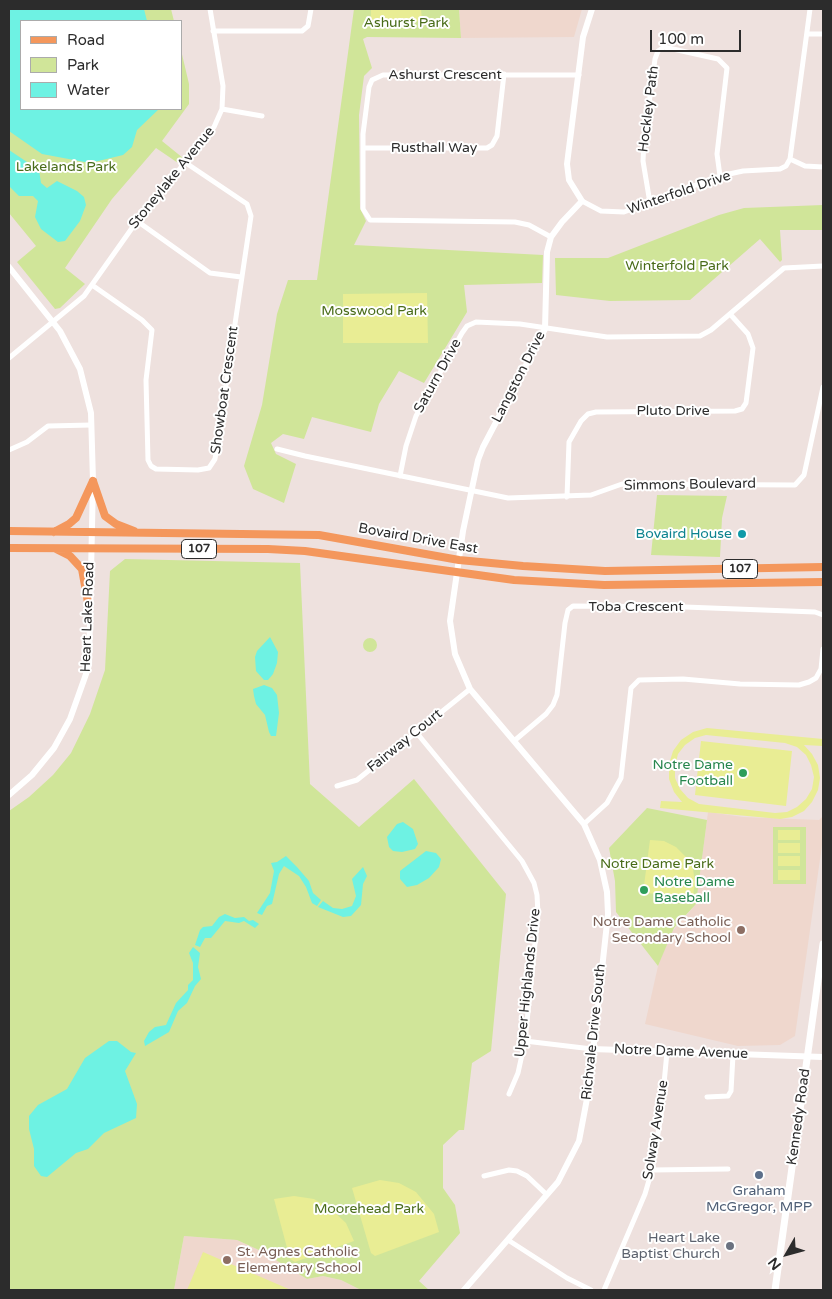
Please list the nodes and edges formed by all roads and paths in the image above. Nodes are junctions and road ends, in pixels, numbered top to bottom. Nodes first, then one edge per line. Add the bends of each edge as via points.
1 (210, 9) edge
2 (311, 9) edge
3 (592, 9) edge
4 (810, 9) edge
5 (213, 31) junction
6 (807, 34) junction
7 (823, 34) edge
8 (504, 74) junction
9 (578, 75) junction
10 (222, 109) junction
11 (262, 116) dead end
12 (364, 148) junction
13 (790, 159) junction
14 (186, 163) junction
15 (823, 167) edge
16 (720, 176) junction
17 (582, 201) junction
18 (650, 203) junction
19 (137, 221) junction
20 (550, 238) junction
21 (823, 266) edge
22 (9, 268) edge
23 (241, 277) junction
24 (92, 285) junction
25 (730, 314) junction
26 (53, 322) junction
27 (545, 329) junction
28 (9, 358) edge
29 (823, 387) edge
30 (91, 425) junction
31 (277, 449) dead end
32 (9, 450) edge
33 (400, 476) junction
34 (93, 481) junction
35 (472, 490) junction
36 (567, 497) junction
37 (9, 531) edge
38 (52, 533) junction
39 (91, 533) junction
40 (141, 534) junction
41 (9, 548) edge
42 (54, 548) junction
43 (90, 548) junction
44 (459, 560) junction
45 (823, 567) edge
46 (456, 573) junction
47 (823, 582) edge
48 (89, 608) junction
49 (823, 615) edge
50 (823, 650) edge
51 (470, 689) junction
52 (416, 732) junction
53 (514, 741) junction
54 (337, 786) dead end
55 (9, 795) edge
56 (584, 824) junction
57 (823, 944) edge
58 (524, 1041) junction
59 (592, 1049) junction
60 (667, 1052) junction
61 (733, 1055) junction
62 (808, 1057) junction
63 (823, 1058) edge
64 (509, 1094) dead end
65 (707, 1097) dead end
66 (728, 1169) dead end
67 (652, 1170) junction
68 (484, 1176) dead end
69 (546, 1194) junction
70 (508, 1240) junction
71 (464, 1290) edge
72 (591, 1290) edge
73 (604, 1290) edge
74 (775, 1290) edge

1 - 5 street, Stoneylake Avenue
2 - 5 street via 308,26 302,31
3 - 9 street via 584,34
4 - 6 street
5 - 10 street, Stoneylake Avenue via 223,86
6 - 7 street
6 - 13 street
8 - 9 street, Ashurst Crescent
8 - 12 street, Rusthall Way via 497,136 487,148
8 - 12 street, Ashurst Crescent via 375,77 369,87
9 - 17 street via 567,168 571,184
10 - 11 street
10 - 14 street, Stoneylake Avenue via 210,133
12 - 20 street, Ashurst Crescent via 363,209 370,220 515,222 529,225
13 - 15 street via 805,166
13 - 16 street, Winterfold Drive via 780,169
14 - 19 street, Stoneylake Avenue
14 - 23 street, Showboat Crescent via 250,208
16 - 18 street, Winterfold Drive
16 - 18 street, Hockley Path via 717,154 727,68 718,59 664,47 655,59 644,141 643,161
17 - 18 street, Winterfold Drive via 611,213
17 - 20 street
19 - 23 street via 210,273
19 - 24 street, Stoneylake Avenue
20 - 27 street, Langston Drive
21 - 25 street via 784,268
22 - 26 street, Heart Lake Road
23 - 24 street, Showboat Crescent via 215,459 209,468 198,470 156,470 151,466 146,380 152,330
24 - 26 street, Stoneylake Avenue via 78,302
25 - 27 street via 706,333 687,337 606,337
25 - 36 street, Pluto Drive via 748,334 753,348 746,403 742,408 735,411 588,414 569,442
26 - 28 street, Stoneylake Avenue
26 - 30 street, Heart Lake Road via 70,346 80,369
27 - 33 street, Saturn Drive via 476,322 467,326 416,416
27 - 35 street, Langston Drive via 483,447
29 - 36 street, Simmons Boulevard via 804,475 795,485 622,484 591,495
30 - 32 street via 48,426
30 - 34 street, Heart Lake Road
31 - 33 street, Simmons Boulevard
33 - 35 street, Simmons Boulevard
34 - 38 main road via 76,518
34 - 39 street, Heart Lake Road
34 - 40 main road via 105,516
35 - 36 street, Simmons Boulevard via 508,498
35 - 44 street, Langston Drive
37 - 38 main road, Bovaird Drive East / 107
38 - 39 main road, Bovaird Drive East / 107
39 - 40 main road, Bovaird Drive East / 107
39 - 43 street, Heart Lake Road
40 - 44 main road, Bovaird Drive East / 107 via 319,535
41 - 42 main road, Bovaird Drive East / 107
42 - 43 main road, Bovaird Drive East / 107
42 - 48 main road via 70,556 82,569
43 - 46 main road, Bovaird Drive East / 107 via 299,551
43 - 48 street, Heart Lake Road
44 - 45 main road, Bovaird Drive East / 107 via 605,571
44 - 46 street, Langston Drive
46 - 47 main road, Bovaird Drive East / 107 via 523,581 604,585
46 - 51 street, Richvale Drive South via 451,605 452,641
48 - 55 street, Heart Lake Road via 88,665 70,719 46,759
49 - 53 street, Toba Crescent via 815,612 685,607 573,606 568,610 564,623 553,704
50 - 56 street via 821,669 816,678 799,685 639,680 631,688 621,778 607,803
51 - 52 street, Fairway Court
51 - 53 street, Richvale Drive South
52 - 54 street, Fairway Court via 357,780
52 - 58 street, Upper Highlands Drive via 522,861 534,883 538,914
53 - 56 street, Richvale Drive South
56 - 59 street, Richvale Drive South via 600,860 608,914
57 - 62 main road, Kennedy Road
58 - 59 street, Notre Dame Avenue
58 - 64 street, Upper Highlands Drive via 518,1073
59 - 60 street, Notre Dame Avenue
59 - 69 street, Richvale Drive South via 579,1141 558,1182
60 - 61 street, Notre Dame Avenue
60 - 67 street, Solway Avenue
61 - 62 street, Notre Dame Avenue
61 - 65 street via 728,1096
62 - 63 street, Notre Dame Avenue
62 - 74 main road, Kennedy Road
66 - 67 street
67 - 73 street, Solway Avenue
68 - 69 street via 516,1171 527,1176
69 - 70 street, Richvale Drive South
70 - 71 street, Richvale Drive South
70 - 72 street via 566,1278

